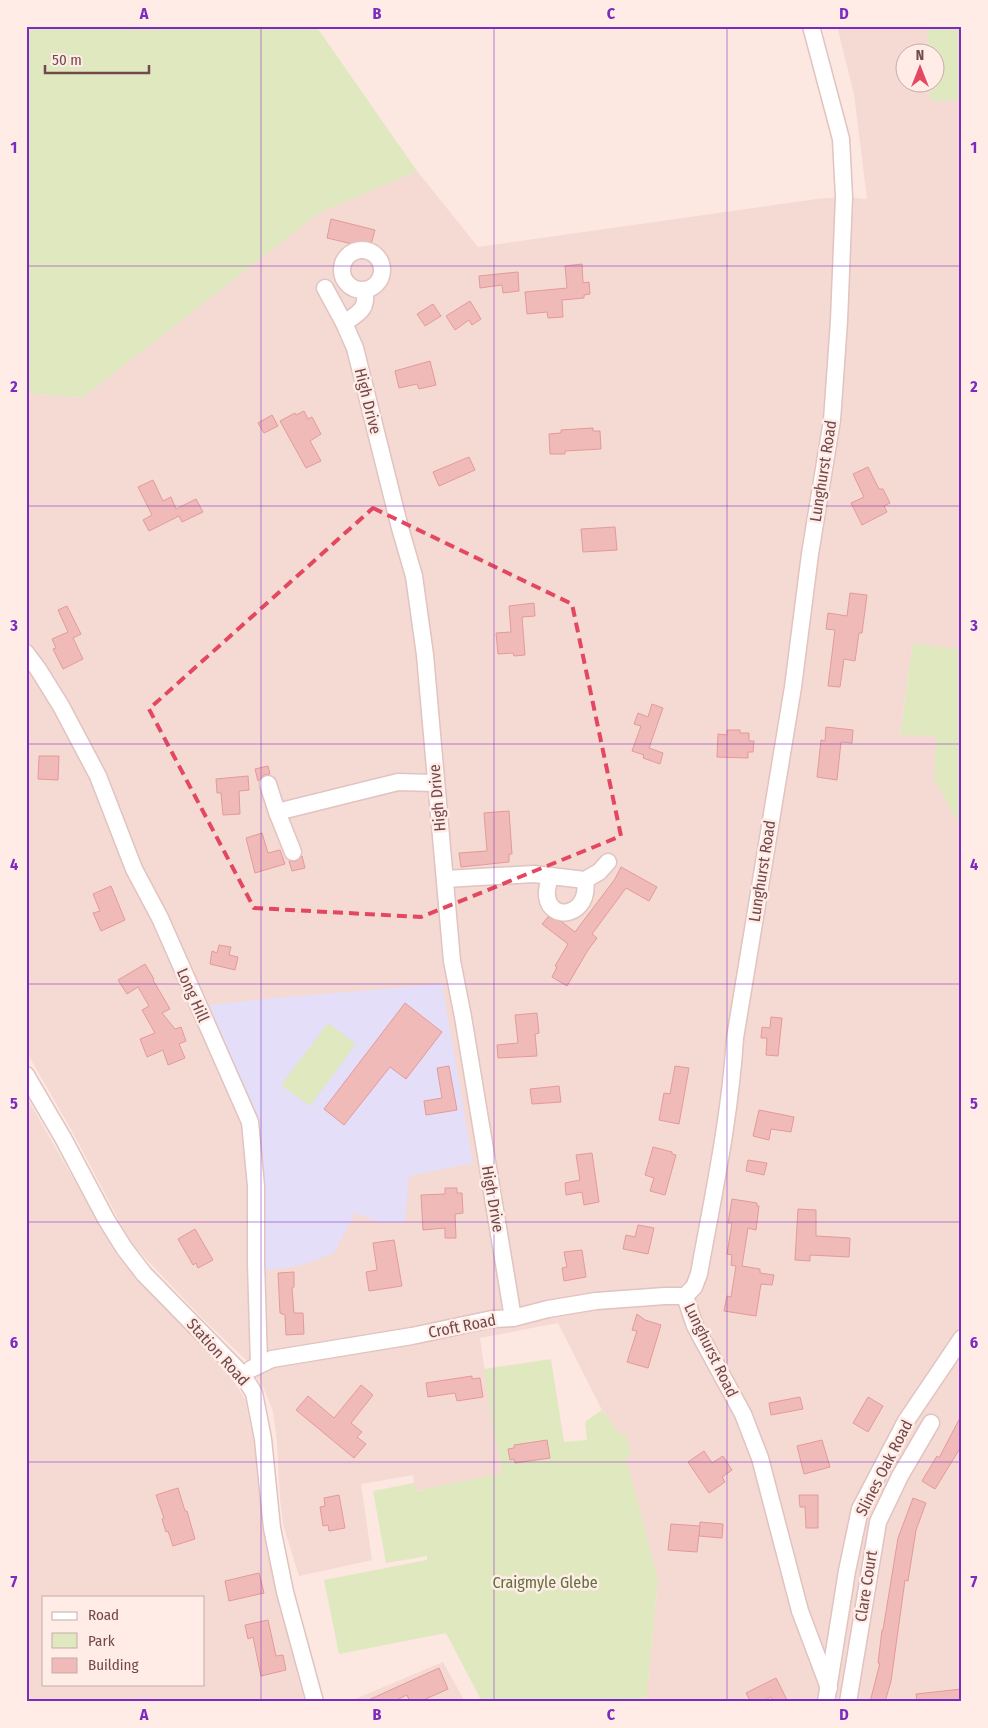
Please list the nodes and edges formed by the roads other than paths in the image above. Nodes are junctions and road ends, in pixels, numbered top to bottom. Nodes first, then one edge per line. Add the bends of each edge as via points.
1 (811, 26) edge
2 (325, 288) dead end
3 (364, 290) dead end
4 (344, 323) junction
5 (26, 653) edge
6 (435, 783) junction
7 (268, 784) dead end
8 (277, 812) junction
9 (294, 852) dead end
10 (608, 862) dead end
11 (550, 876) junction
12 (445, 879) junction
13 (585, 880) junction
14 (26, 1075) edge
15 (685, 1296) junction
16 (512, 1318) junction
17 (962, 1338) edge
18 (259, 1364) junction
19 (242, 1374) junction
20 (931, 1423) dead end
21 (828, 1695) edge
22 (315, 1702) edge
23 (848, 1702) edge

1 - 15 street, Lunghurst Road via 841,139 844,197 832,420 793,686 735,1038 732,1082 715,1187 699,1274 694,1287
2 - 4 street, High Drive
3 - 4 street via 363,308
4 - 6 street, High Drive via 361,369 414,576 424,647
5 - 18 street, Long Hill via 61,706 98,776 134,869 160,918 250,1122 256,1186
6 - 8 street via 398,782
6 - 12 street, High Drive
7 - 8 street
8 - 9 street
10 - 13 street
11 - 12 street
11 - 13 street
11 - 13 street via 549,903 563,912 580,906 586,889
12 - 16 street, High Drive via 452,961
14 - 19 street, Station Road via 124,1248 144,1274
15 - 16 street, Croft Road via 596,1300
15 - 21 street, Lunghurst Road via 695,1326 743,1414 760,1458 800,1611
16 - 18 street, Croft Road via 492,1318
17 - 21 street, Slines Oak Road via 906,1421 860,1509
18 - 19 street, Croft Road
19 - 22 street, Station Road via 254,1393 272,1528 285,1592
20 - 23 street, Clare Court via 878,1522

